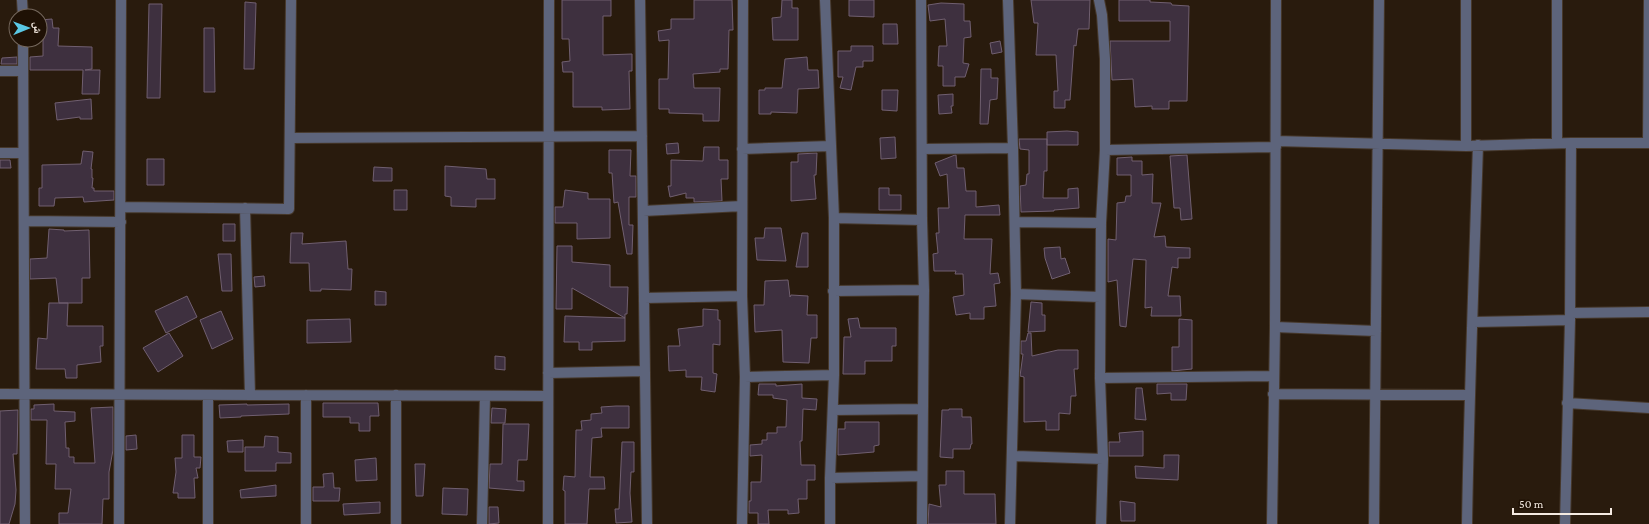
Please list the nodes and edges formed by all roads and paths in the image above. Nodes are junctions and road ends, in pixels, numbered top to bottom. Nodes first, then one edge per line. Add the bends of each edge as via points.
1 (121, 0) edge
2 (291, 0) edge
3 (549, 0) edge
4 (640, 0) edge
5 (743, 0) edge
6 (825, 0) edge
7 (921, 0) edge
8 (1008, 0) edge
9 (1099, 0) edge
10 (1276, 0) edge
11 (1379, 0) edge
12 (1466, 0) edge
13 (1558, 0) edge
14 (1649, 0) edge
15 (23, 48) edge
16 (0, 71) edge
17 (23, 71) junction
18 (642, 136) junction
19 (549, 137) junction
20 (290, 138) junction
21 (1557, 143) junction
22 (1571, 143) junction
23 (1648, 143) edge
24 (1276, 144) junction
25 (1378, 145) junction
26 (1478, 145) junction
27 (830, 146) junction
28 (1466, 146) junction
29 (1013, 148) junction
30 (742, 149) junction
31 (922, 149) junction
32 (1105, 150) junction
33 (0, 153) edge
34 (24, 153) junction
35 (742, 206) junction
36 (121, 207) junction
37 (245, 208) junction
38 (643, 211) junction
39 (834, 218) junction
40 (922, 220) junction
41 (24, 221) junction
42 (121, 222) junction
43 (1015, 222) junction
44 (1101, 223) junction
45 (924, 290) junction
46 (833, 291) junction
47 (1016, 294) junction
48 (742, 296) junction
49 (1100, 297) junction
50 (644, 298) junction
51 (1649, 312) edge
52 (1570, 316) junction
53 (1473, 322) junction
54 (1275, 327) junction
55 (1376, 331) junction
56 (645, 370) junction
57 (548, 373) junction
58 (834, 375) junction
59 (1273, 376) junction
60 (745, 377) junction
61 (1100, 378) junction
62 (1376, 393) junction
63 (0, 394) edge
64 (1273, 394) junction
65 (1469, 394) junction
66 (24, 395) junction
67 (120, 395) junction
68 (208, 395) junction
69 (250, 395) junction
70 (306, 395) junction
71 (396, 395) junction
72 (485, 396) junction
73 (548, 396) junction
74 (1567, 403) junction
75 (1649, 408) edge
76 (923, 409) junction
77 (833, 410) junction
78 (1012, 456) junction
79 (1103, 459) junction
80 (922, 476) junction
81 (830, 478) junction
82 (25, 524) edge
83 (119, 524) edge
84 (208, 524) edge
85 (306, 524) edge
86 (396, 524) edge
87 (482, 524) edge
88 (548, 524) edge
89 (647, 524) edge
90 (742, 524) edge
91 (830, 524) edge
92 (922, 524) edge
93 (1010, 524) edge
94 (1101, 524) edge
95 (1272, 524) edge
96 (1374, 524) edge
97 (1468, 524) edge
98 (1565, 524) edge

1 - 36 street
2 - 20 street
3 - 19 street
4 - 18 street
5 - 30 street
6 - 27 street
7 - 31 street
8 - 29 street
9 - 32 street via 1105,58
10 - 24 street
11 - 25 street
12 - 28 street
13 - 21 street
14 - 23 street
15 - 17 street
16 - 17 street
17 - 34 street
18 - 19 street
18 - 38 street
19 - 20 street
19 - 57 street
20 - 37 street via 289,209
21 - 22 street
21 - 26 street
22 - 23 street
22 - 52 street
24 - 25 street
24 - 32 street
24 - 54 street
25 - 28 street
25 - 55 street
26 - 28 street
26 - 53 street
27 - 30 street
27 - 39 street
29 - 31 street
29 - 43 street
30 - 35 street
31 - 40 street
32 - 44 street
33 - 34 street
34 - 41 street
35 - 38 street
35 - 48 street
36 - 37 street
36 - 42 street
37 - 69 street
38 - 50 street
39 - 40 street
39 - 46 street
40 - 45 street
41 - 42 street
41 - 66 street
42 - 67 street
43 - 44 street
43 - 47 street
44 - 49 street
45 - 46 street
45 - 76 street
46 - 58 street
47 - 49 street
47 - 78 street
48 - 50 street
48 - 60 street
49 - 61 street
50 - 56 street
51 - 52 street
52 - 53 street
52 - 74 street
53 - 65 street
54 - 55 street
54 - 59 street
55 - 62 street
56 - 57 street
56 - 89 street
57 - 73 street
58 - 60 street
58 - 77 street
59 - 61 street
59 - 64 street
60 - 90 street
61 - 79 street
62 - 64 street
62 - 65 street
62 - 96 street
63 - 66 street
64 - 95 street
65 - 97 street
66 - 67 street
66 - 82 street
67 - 68 street
67 - 83 street
68 - 69 street
68 - 84 street
69 - 70 street
70 - 71 street
70 - 85 street
71 - 72 street
71 - 86 street
72 - 73 street
72 - 87 street
73 - 88 street
74 - 75 street
74 - 98 street
76 - 77 street
76 - 80 street
77 - 81 street
78 - 79 street
78 - 93 street
79 - 94 street
80 - 81 street
80 - 92 street
81 - 91 street

